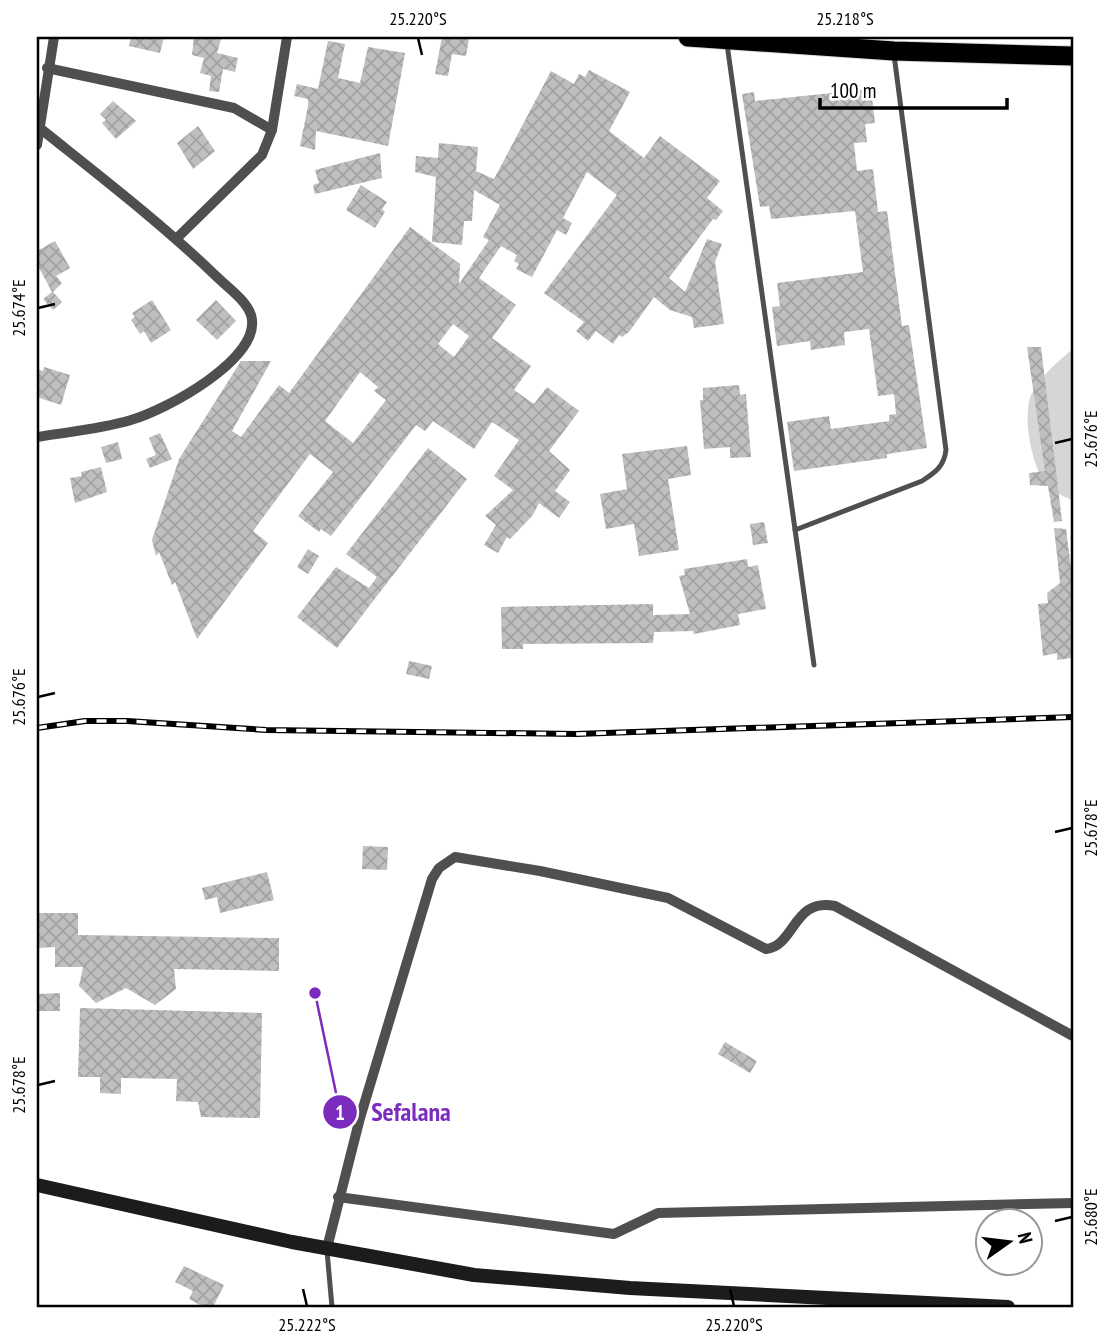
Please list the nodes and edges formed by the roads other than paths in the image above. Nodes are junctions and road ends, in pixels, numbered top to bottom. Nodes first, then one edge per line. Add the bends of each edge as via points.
1 (54, 37) edge
2 (287, 37) edge
3 (688, 37) edge
4 (726, 40) junction
5 (831, 42) edge
6 (894, 51) junction
7 (1073, 56) edge
8 (47, 68) junction
9 (41, 129) junction
10 (272, 130) junction
11 (37, 145) edge
12 (177, 239) junction
13 (37, 437) edge
14 (795, 530) junction
15 (814, 665) dead end
16 (1073, 1036) edge
17 (37, 1185) edge
18 (338, 1197) junction
19 (1073, 1203) edge
20 (327, 1248) junction
21 (332, 1307) edge
22 (1008, 1307) edge

1 - 8 street
2 - 10 street
3 - 4 highway
4 - 5 highway
4 - 14 lane
5 - 6 highway
6 - 7 highway
6 - 14 lane via 944,462 922,481
8 - 9 street
8 - 10 street via 234,108
9 - 11 street
9 - 12 street
10 - 12 street via 262,155
12 - 13 street via 247,307 253,326 242,350 200,386 144,415
14 - 15 lane
16 - 18 street via 835,906 805,911 776,946 766,948 668,898 455,857 432,879
17 - 20 main road
18 - 19 street via 614,1234 658,1213
18 - 20 street
20 - 21 lane
20 - 22 main road via 474,1275 550,1282

